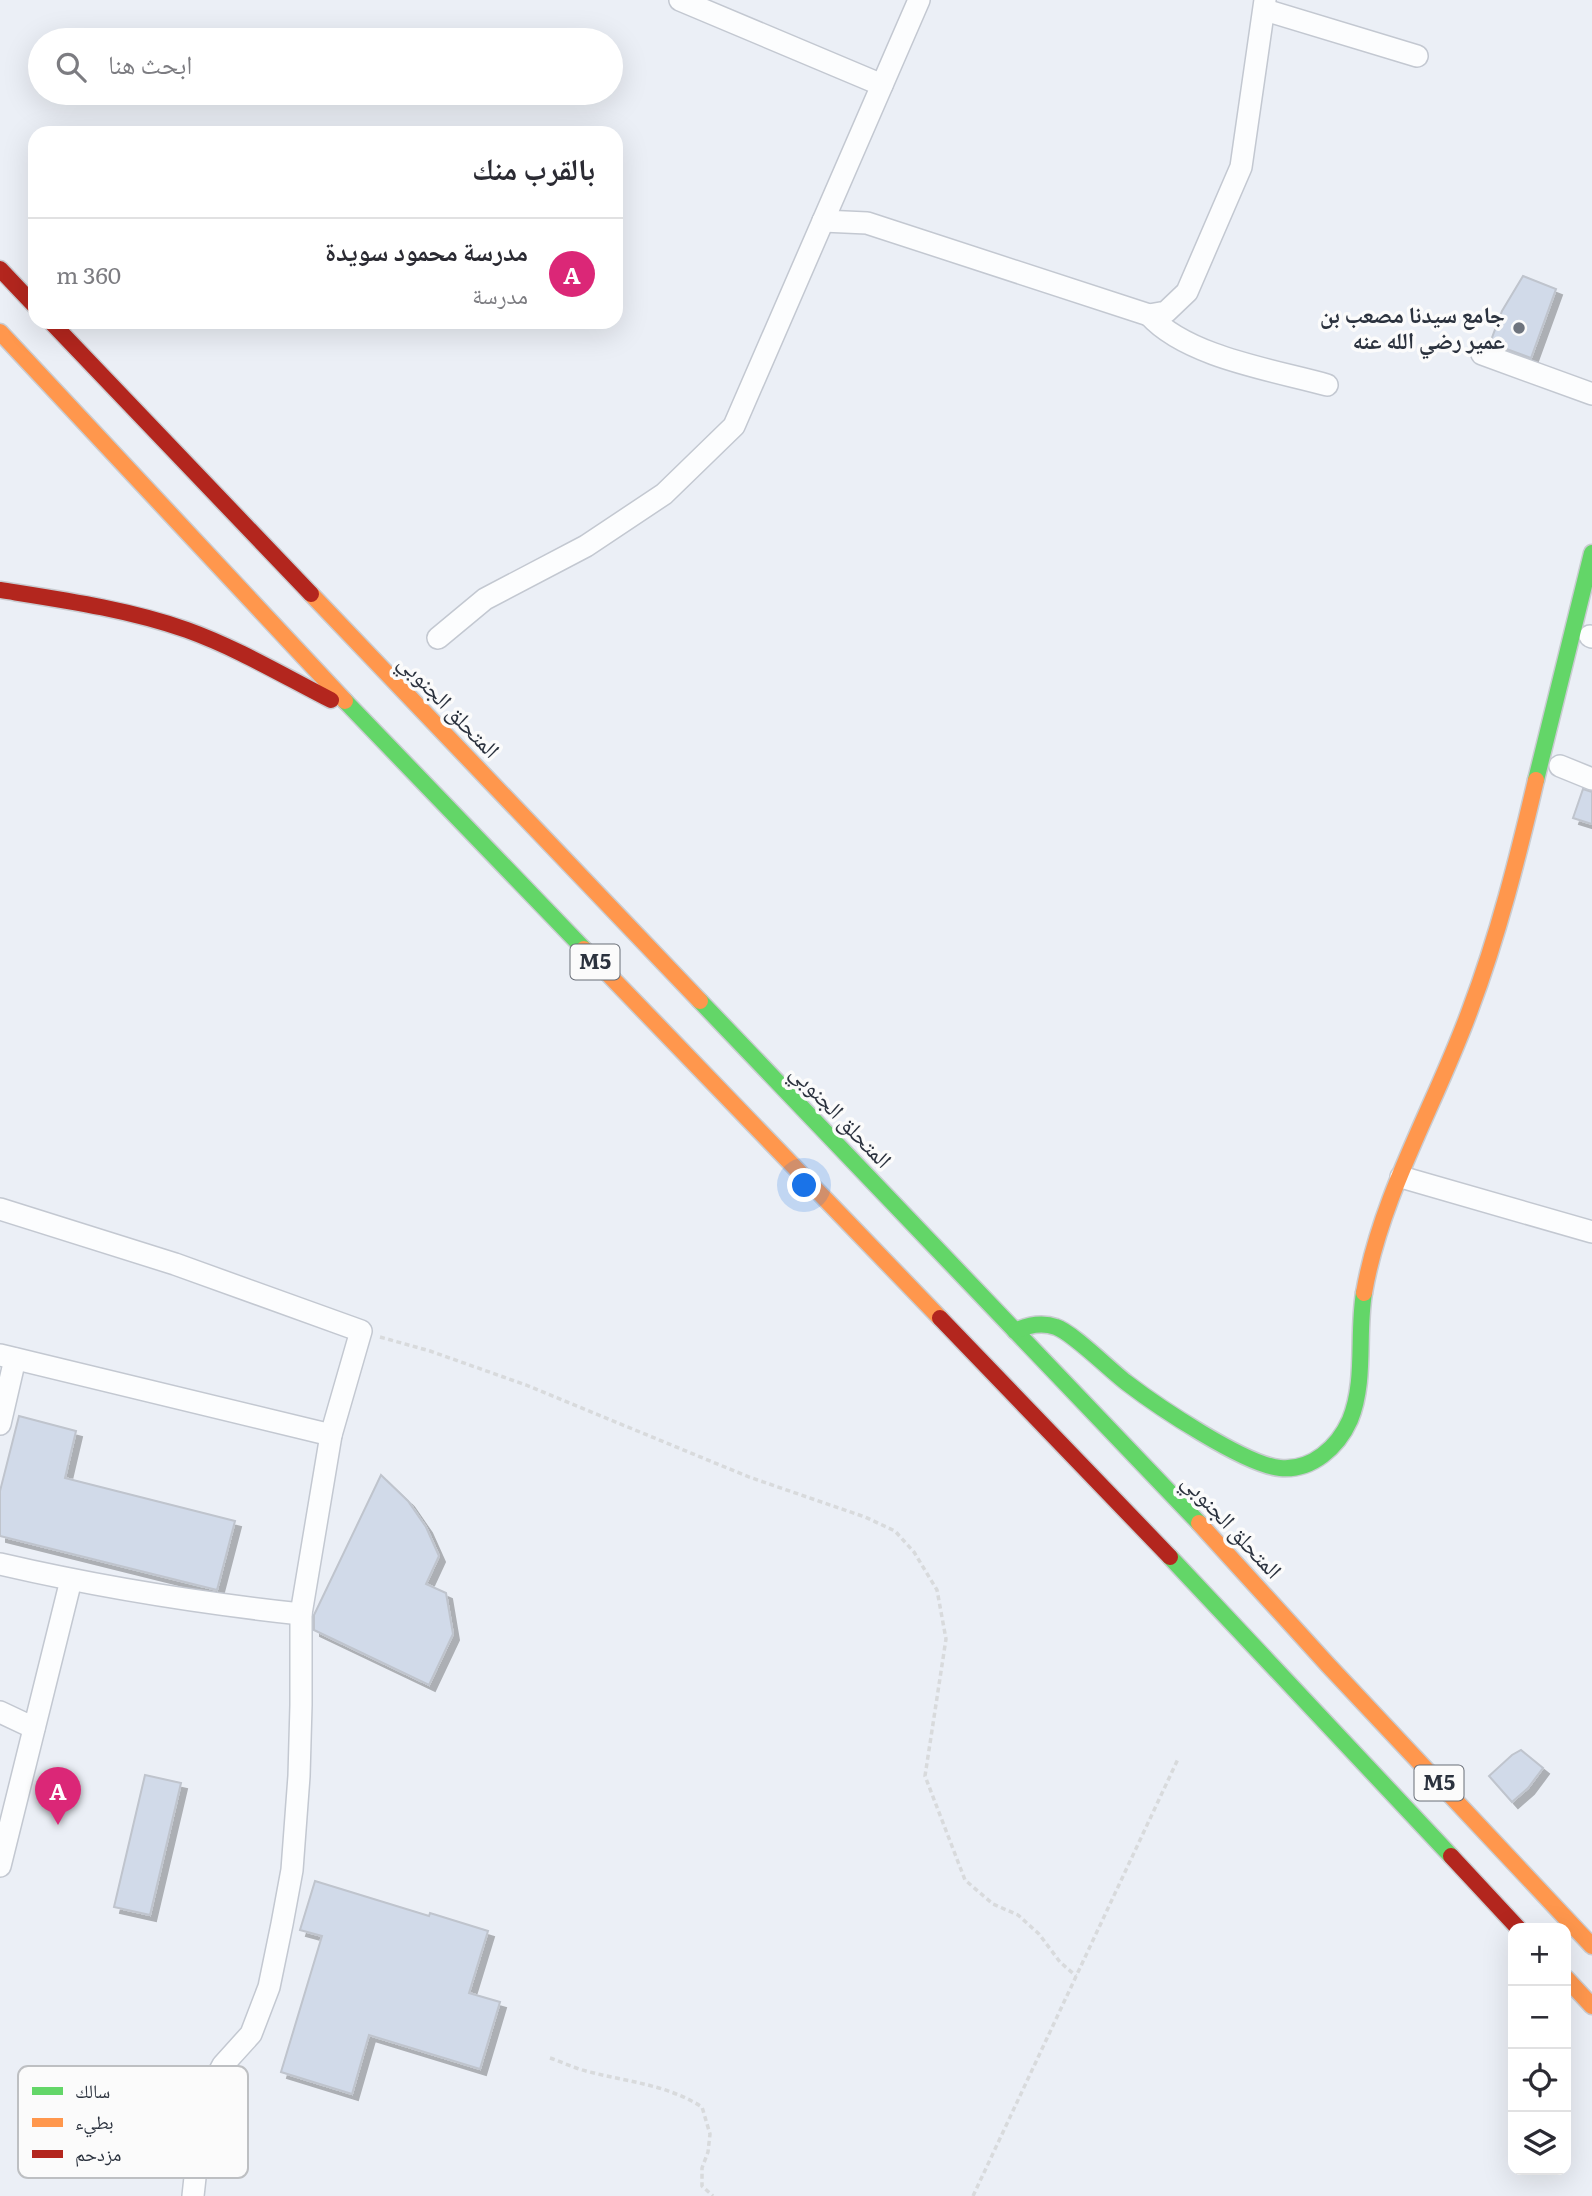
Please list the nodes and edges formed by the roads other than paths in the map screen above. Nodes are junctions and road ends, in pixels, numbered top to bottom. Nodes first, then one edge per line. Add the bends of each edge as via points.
1 (680, 0) edge
2 (919, 0) edge
3 (1265, 5) edge
4 (1417, 56) dead end
5 (882, 85) junction
6 (823, 221) junction
7 (0, 269) edge
8 (28, 299) edge
9 (1149, 315) junction
10 (58, 329) edge
11 (0, 332) edge
12 (1482, 354) dead end
13 (1327, 385) dead end
14 (1592, 394) edge
15 (1592, 552) edge
16 (0, 590) edge
17 (438, 638) dead end
18 (354, 711) junction
19 (1559, 765) dead end
20 (1592, 779) edge
21 (1532, 865) dead end
22 (1469, 1056) dead end
23 (1414, 1177) junction
24 (0, 1209) edge
25 (1592, 1232) edge
26 (1015, 1331) junction
27 (8, 1357) edge
28 (0, 1424) edge
29 (331, 1435) junction
30 (0, 1563) edge
31 (71, 1580) junction
32 (300, 1614) junction
33 (0, 1712) edge
34 (34, 1728) junction
35 (0, 1866) edge
36 (1513, 1923) edge
37 (1592, 1946) edge
38 (1571, 1984) edge
39 (1592, 2006) edge
40 (223, 2066) edge
41 (195, 2178) edge
42 (193, 2196) edge

1 - 5 street
2 - 5 street
3 - 4 street
3 - 9 street via 1241,167 1187,292 1166,312
5 - 6 street
6 - 9 street via 867,223
6 - 17 street via 734,426 664,494 586,546 485,599
7 - 8 main road
9 - 13 street via 1162,329 1203,351
10 - 26 main road, المتحلق الجنوبي / M5
11 - 18 main road, M5
12 - 14 street
15 - 23 main road via 1487,960
16 - 18 main road via 171,624
18 - 36 main road, M5 via 1197,1585
19 - 20 street
21 - 22 main road
23 - 25 street
23 - 26 main road via 1379,1232 1364,1289 1360,1381 1354,1408 1337,1442 1313,1463 1280,1468 1224,1445 1148,1398 1060,1328 1033,1324
24 - 29 street via 175,1264 360,1331
26 - 37 main road, المتحلق الجنوبي / M5
27 - 28 street
27 - 29 street
29 - 32 street
30 - 31 street
31 - 32 street
31 - 34 street
32 - 40 street via 301,1717 292,1870 269,1987 251,2034
33 - 34 street
34 - 35 street
38 - 39 main road
41 - 42 street

